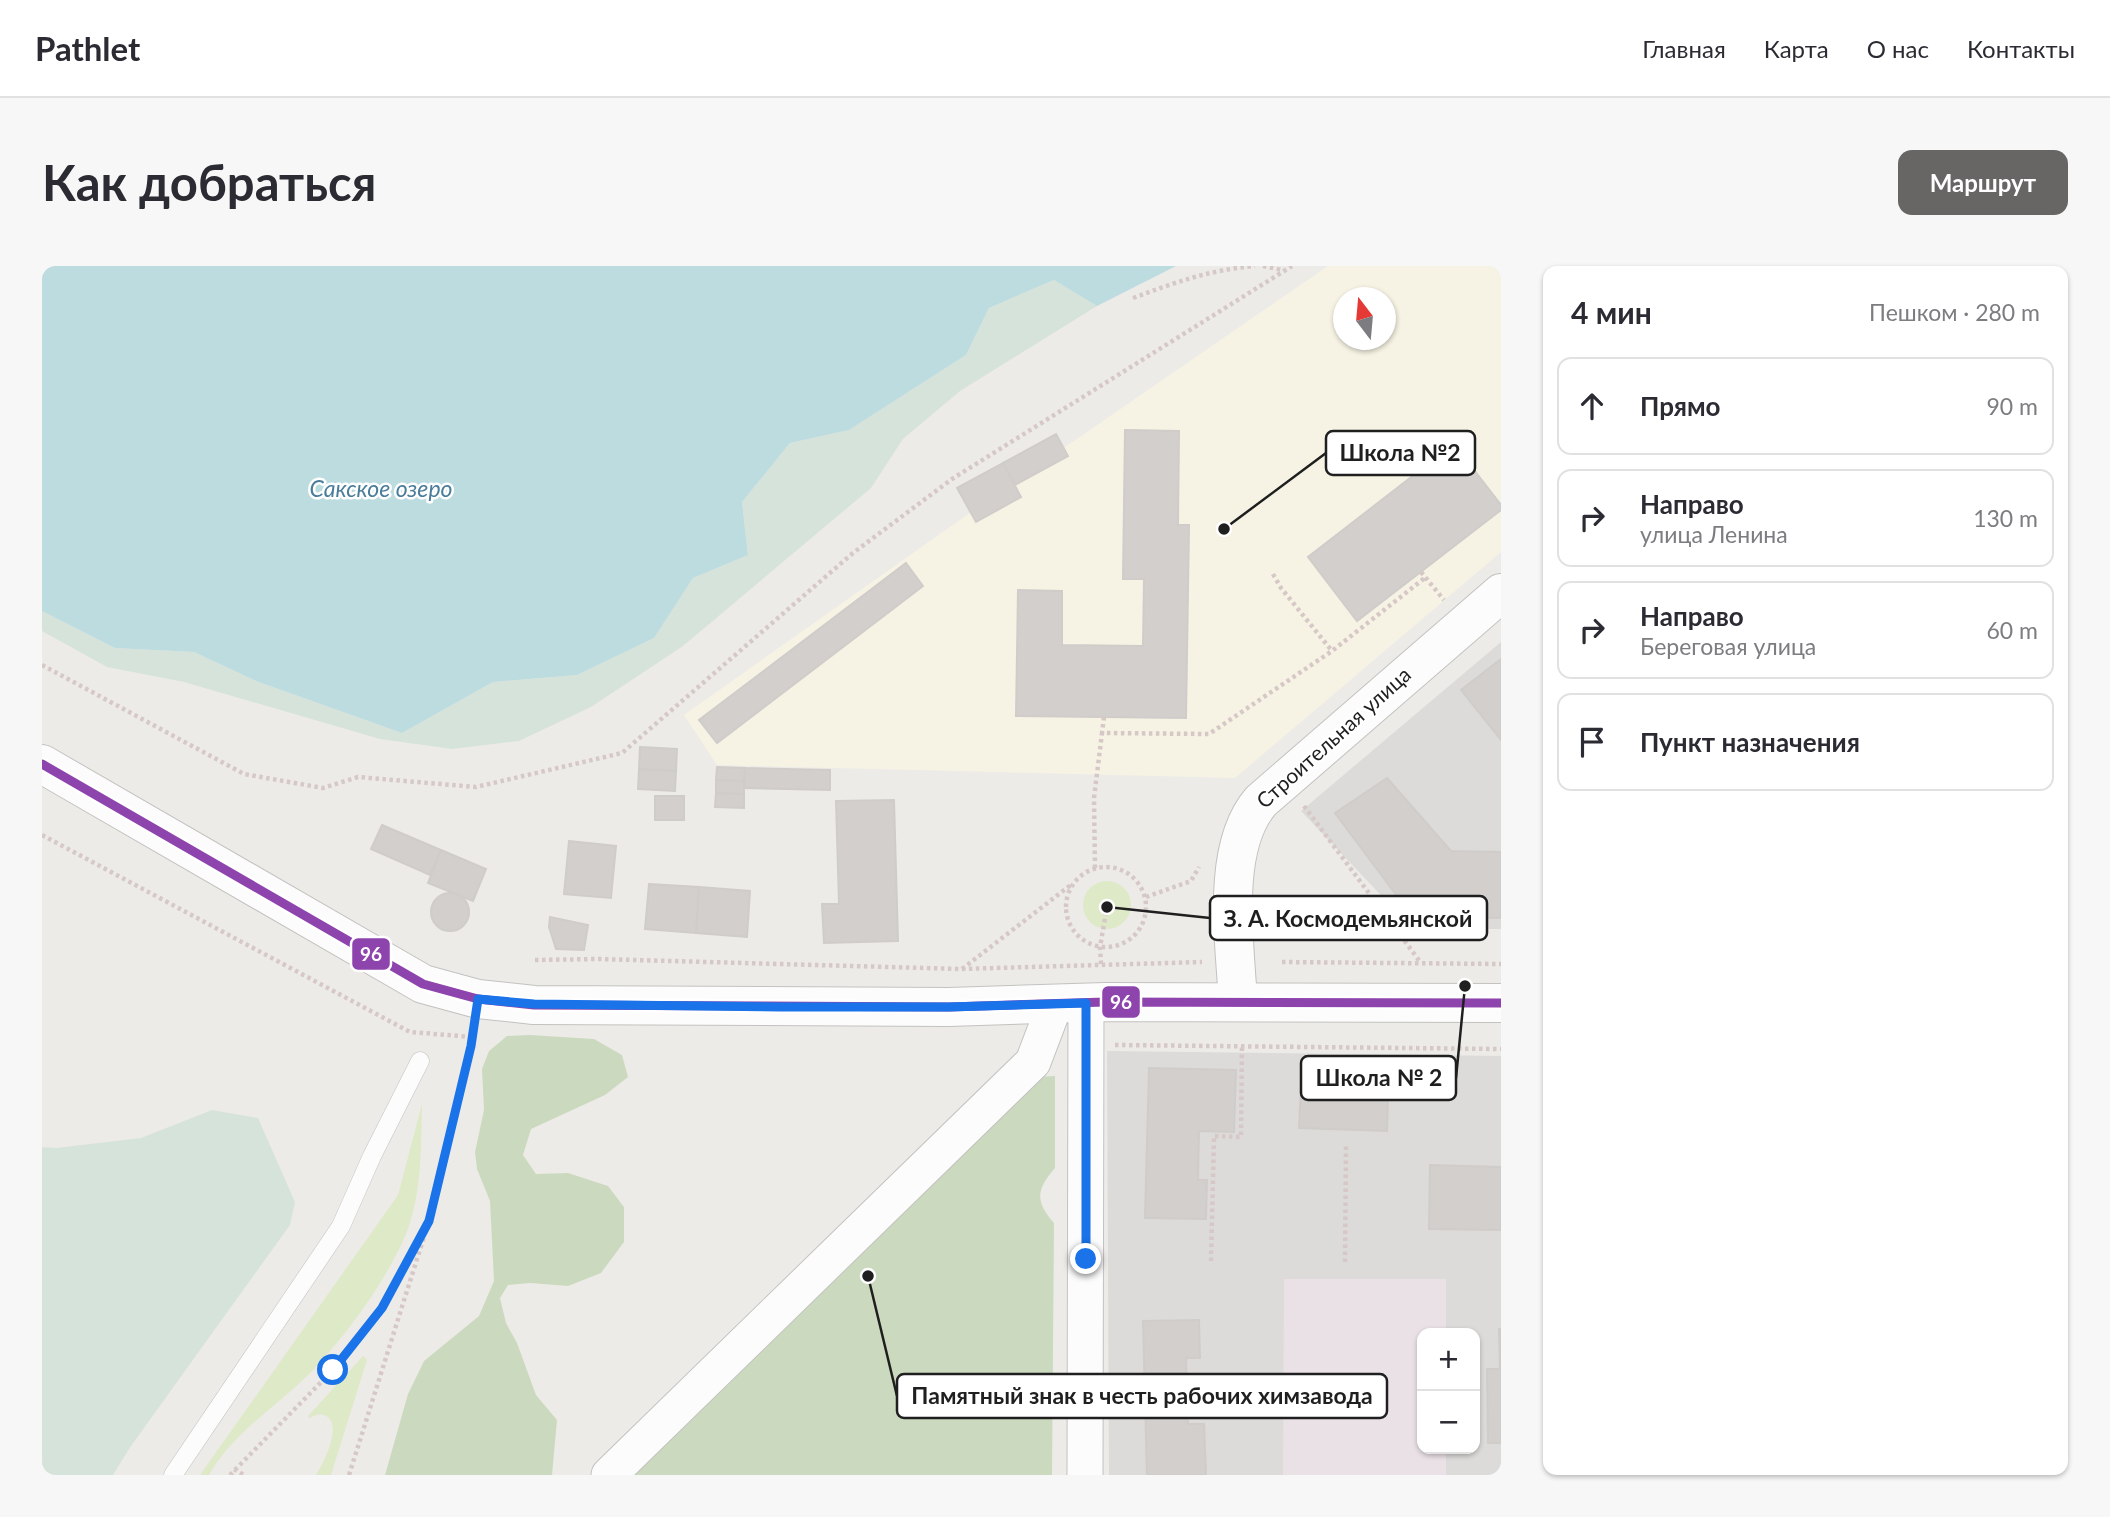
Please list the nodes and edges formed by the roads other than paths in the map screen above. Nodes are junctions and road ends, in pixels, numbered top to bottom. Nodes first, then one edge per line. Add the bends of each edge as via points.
1 (1501, 593) edge
2 (42, 764) edge
3 (1238, 1002) junction
4 (1070, 1003) junction
5 (1501, 1003) edge
6 (420, 1061) dead end
7 (173, 1475) edge
8 (608, 1475) edge
9 (1085, 1475) edge

1 - 3 street, Строительная улица via 1249,815 1235,863
2 - 4 street via 423,984 478,999 534,1004 780,1007
3 - 4 street
3 - 5 street
4 - 8 street via 1033,1062
4 - 9 street
6 - 7 lane via 341,1226

